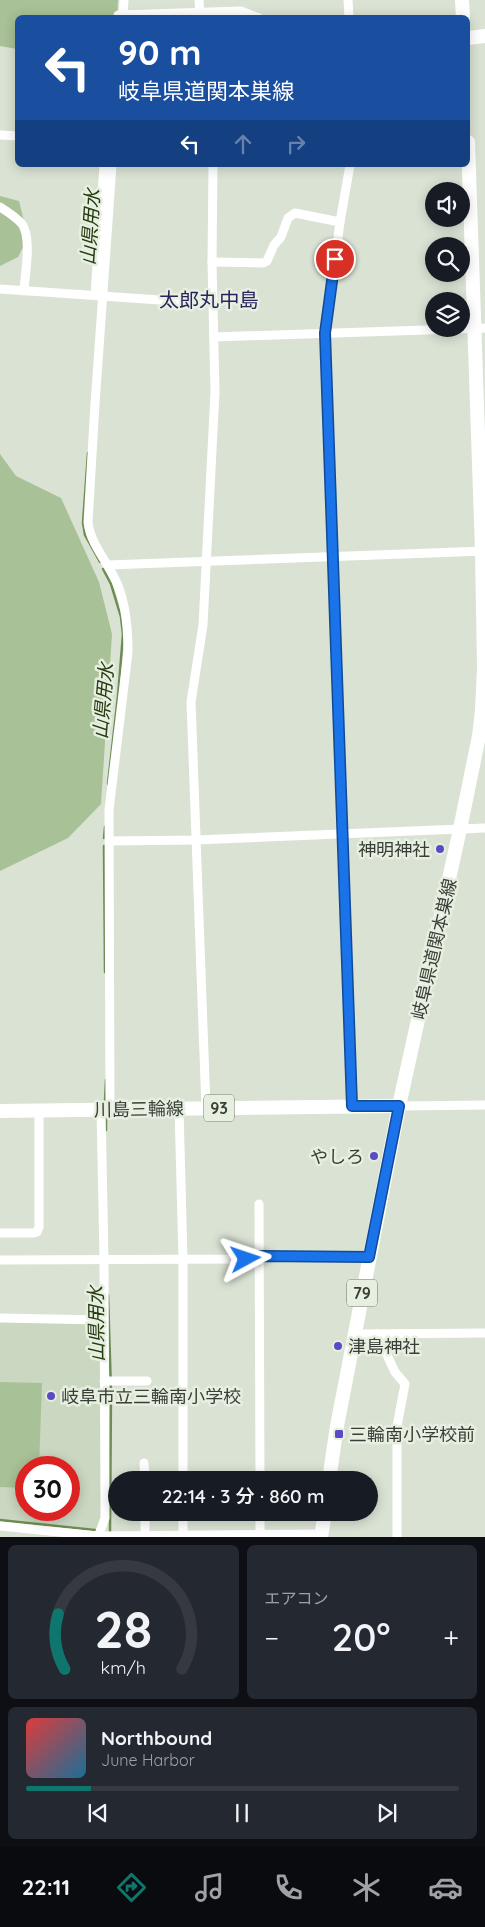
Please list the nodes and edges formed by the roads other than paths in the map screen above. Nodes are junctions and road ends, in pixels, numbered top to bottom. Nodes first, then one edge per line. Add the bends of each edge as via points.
1 (124, 0) edge
2 (199, 0) edge
3 (242, 0) edge
4 (348, 0) edge
5 (462, 0) edge
6 (241, 11) junction
7 (122, 15) edge
8 (200, 15) edge
9 (251, 15) edge
10 (348, 15) edge
11 (463, 15) edge
12 (485, 36) edge
13 (470, 38) edge
14 (0, 135) edge
15 (15, 136) edge
16 (104, 167) edge
17 (112, 167) edge
18 (213, 167) edge
19 (350, 167) edge
20 (469, 167) edge
21 (0, 207) edge
22 (340, 222) junction
23 (212, 262) junction
24 (0, 289) edge
25 (24, 290) junction
26 (99, 296) junction
27 (213, 299) junction
28 (479, 328) edge
29 (325, 333) junction
30 (214, 337) junction
31 (483, 551) edge
32 (333, 558) junction
33 (207, 562) junction
34 (108, 565) junction
35 (485, 828) edge
36 (460, 829) junction
37 (343, 834) junction
38 (196, 840) junction
39 (110, 841) junction
40 (485, 1105) edge
41 (352, 1106) junction
42 (399, 1106) junction
43 (206, 1108) junction
44 (105, 1109) junction
45 (180, 1109) junction
46 (39, 1110) junction
47 (0, 1111) edge
48 (259, 1204) dead end
49 (0, 1233) edge
50 (260, 1256) junction
51 (369, 1257) junction
52 (107, 1259) junction
53 (183, 1259) junction
54 (0, 1260) edge
55 (0, 1318) edge
56 (104, 1320) junction
57 (485, 1333) edge
58 (354, 1334) junction
59 (377, 1334) junction
60 (147, 1381) dead end
61 (104, 1382) junction
62 (144, 1463) dead end
63 (144, 1471) edge
64 (183, 1471) edge
65 (260, 1471) edge
66 (330, 1471) edge
67 (145, 1521) edge
68 (183, 1521) edge
69 (260, 1521) edge
70 (323, 1521) edge
71 (0, 1526) edge
72 (29, 1534) edge
73 (260, 1534) junction
74 (321, 1535) edge
75 (145, 1536) edge
76 (183, 1536) edge
77 (98, 1537) edge
78 (397, 1537) edge

1 - 7 street
2 - 8 street
3 - 6 street
4 - 10 street
5 - 11 main road
6 - 8 street
6 - 9 street
12 - 13 main road
14 - 15 street
16 - 26 street
17 - 26 street
18 - 23 street
19 - 22 street
20 - 28 main road, 岐阜県道関本巣線 / 79
21 - 25 street via 21,224 25,232
22 - 23 street via 294,213 288,218 267,261
22 - 29 street
23 - 27 street
24 - 25 street
25 - 26 street
26 - 27 street via 174,301
26 - 34 street via 88,522 89,533
27 - 30 street
28 - 29 street
28 - 31 main road, 岐阜県道関本巣線 / 79
29 - 30 street
29 - 32 street
30 - 33 street via 215,392
31 - 32 street
31 - 36 main road, 岐阜県道関本巣線 / 79 via 482,710
32 - 33 street
32 - 37 street
33 - 34 street
33 - 38 street via 203,625 191,702
34 - 39 street via 127,620 128,652 109,810
35 - 36 street
36 - 37 street
36 - 42 main road, 岐阜県道関本巣線 / 79
37 - 38 street
37 - 41 street
38 - 39 street
38 - 43 street
39 - 44 street
40 - 42 street
41 - 42 main road, 川島三輪線 / 93
41 - 43 main road, 川島三輪線 / 93
42 - 51 main road, 岐阜県道関本巣線 / 79
43 - 45 main road, 川島三輪線 / 93
44 - 45 main road, 川島三輪線 / 93
44 - 46 main road, 川島三輪線 / 93
44 - 52 street
45 - 53 street
46 - 47 main road, 川島三輪線 / 93
46 - 49 street via 39,1227 34,1233
48 - 50 street
50 - 51 street
50 - 53 street
50 - 65 street
51 - 58 main road, 岐阜県道関本巣線 / 79
52 - 53 street
52 - 54 street
52 - 56 street
53 - 64 street
55 - 56 street
56 - 61 street
57 - 59 street
58 - 59 street
58 - 66 main road, 岐阜県道関本巣線 / 79
59 - 78 street via 395,1372 405,1384 397,1426
60 - 61 street
61 - 77 street via 105,1518
62 - 63 street
67 - 75 street
68 - 76 street
69 - 73 street
70 - 74 main road
71 - 72 street
72 - 77 street
73 - 74 street
73 - 76 street
75 - 76 street
75 - 77 street

